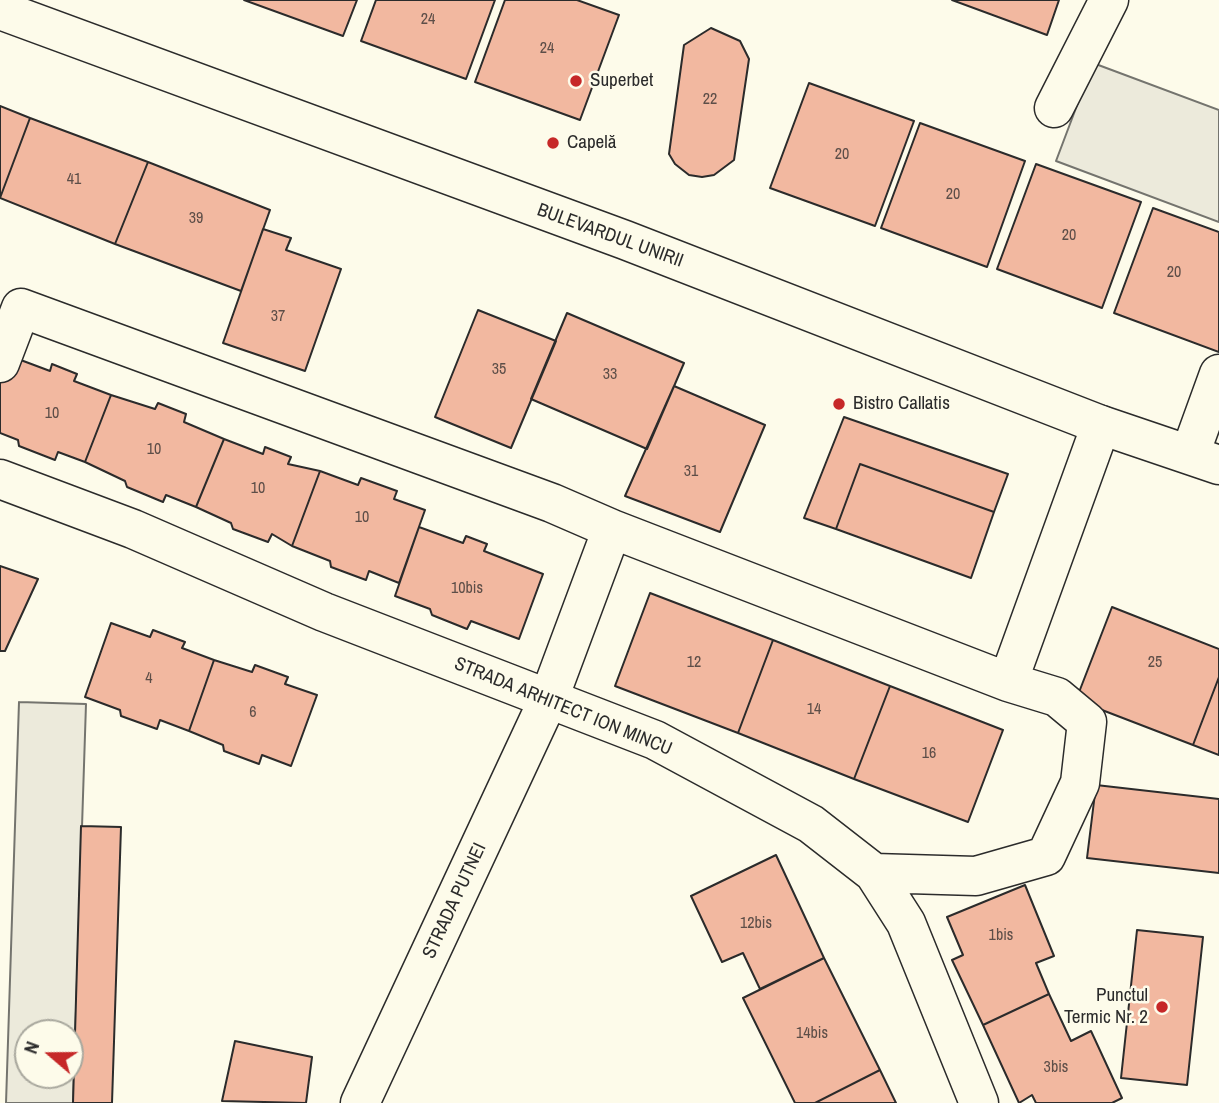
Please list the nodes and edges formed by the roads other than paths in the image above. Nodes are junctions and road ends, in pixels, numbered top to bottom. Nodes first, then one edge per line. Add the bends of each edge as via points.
1 (1109, 0) edge
2 (0, 10) edge
3 (28, 11) edge
4 (0, 36) edge
5 (1054, 108) dead end
6 (0, 363) edge
7 (1219, 374) edge
8 (1101, 425) junction
9 (1204, 460) edge
10 (0, 479) edge
11 (612, 529) junction
12 (1008, 682) junction
13 (549, 698) junction
14 (874, 873) junction
15 (360, 1103) edge
16 (979, 1103) edge

1 - 5 street
2 - 3 street, BULEVARDUL UNIRII
3 - 4 street
3 - 8 street, BULEVARDUL UNIRII
6 - 11 street via 21,308
7 - 9 street
8 - 9 street, BULEVARDUL UNIRII
8 - 12 street
10 - 13 street, STRADA ARHITECT ION MINCU
11 - 12 street
11 - 13 street, STRADA PUTNEI
12 - 14 street via 1057,697 1087,722 1080,783 1046,856 976,876
13 - 14 street, STRADA ARHITECT ION MINCU via 655,740 811,824
13 - 15 street, STRADA PUTNEI
14 - 16 street, STRADA ARHITECT ION MINCU via 906,923

